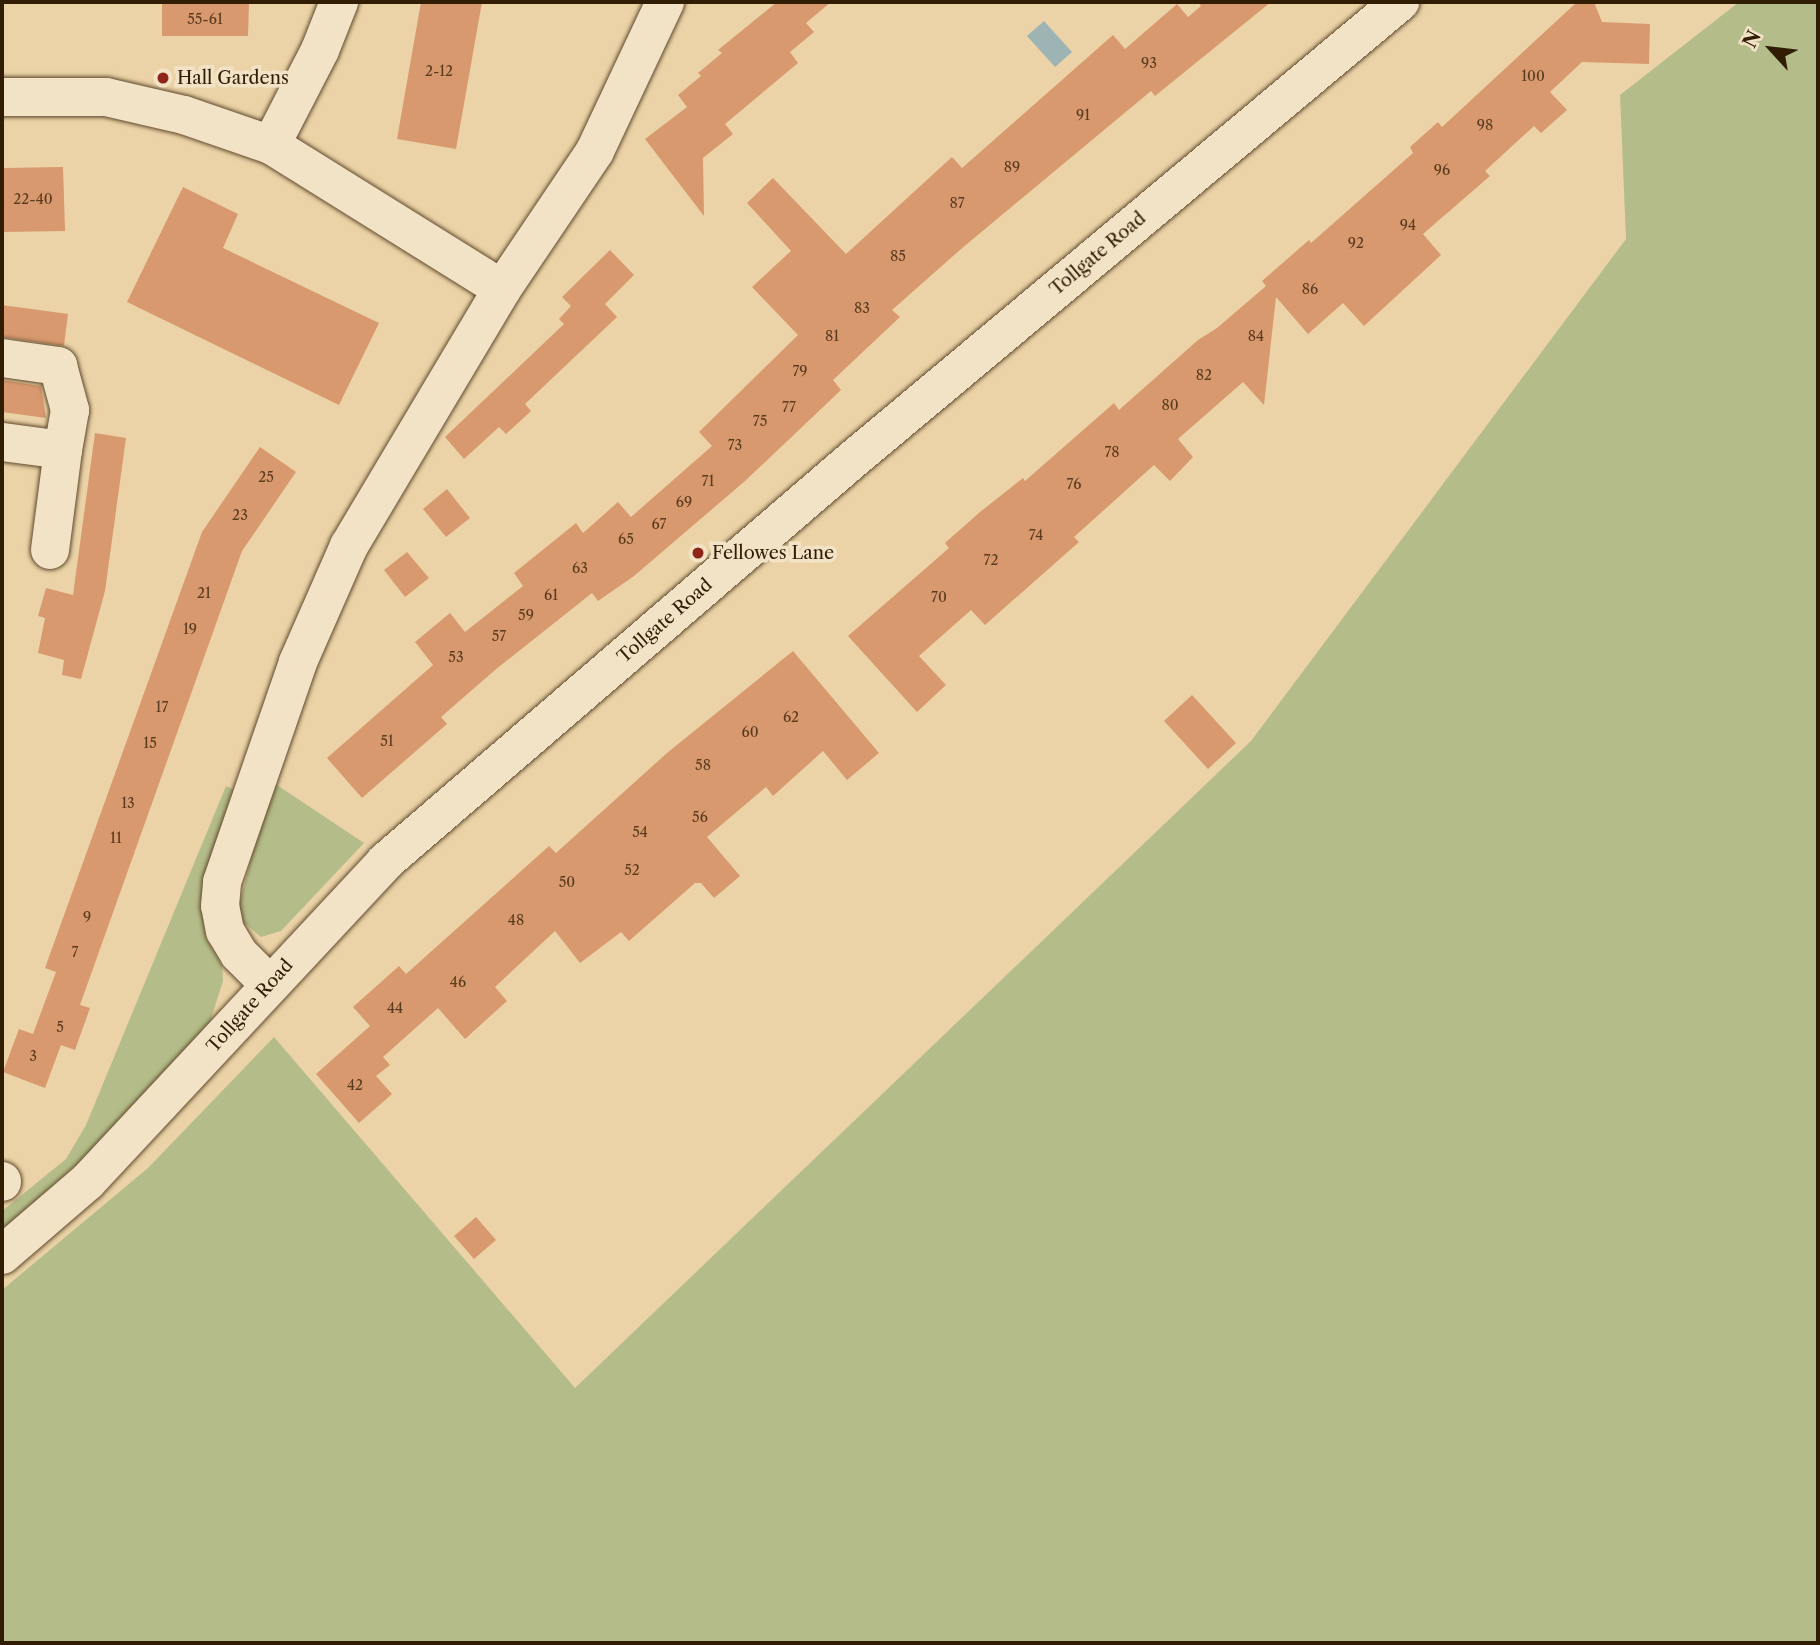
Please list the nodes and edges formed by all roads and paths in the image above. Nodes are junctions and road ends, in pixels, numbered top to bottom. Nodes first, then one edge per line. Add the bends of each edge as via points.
1 (339, 2) edge
2 (665, 2) edge
3 (1400, 2) edge
4 (2, 97) edge
5 (271, 145) junction
6 (502, 289) junction
7 (2, 358) edge
8 (2, 442) edge
9 (63, 450) junction
10 (50, 550) dead end
11 (270, 985) junction
12 (2, 1255) edge

1 - 5 street
2 - 6 street via 595,151
3 - 11 street, Tollgate Road via 851,461 385,862
4 - 5 street via 106,97 184,115
5 - 6 street
6 - 11 street via 349,546 298,662 253,787 222,883 220,906 225,932 239,954
7 - 9 street via 58,366 70,410
8 - 9 street
9 - 10 street
11 - 12 street, Tollgate Road via 97,1173

